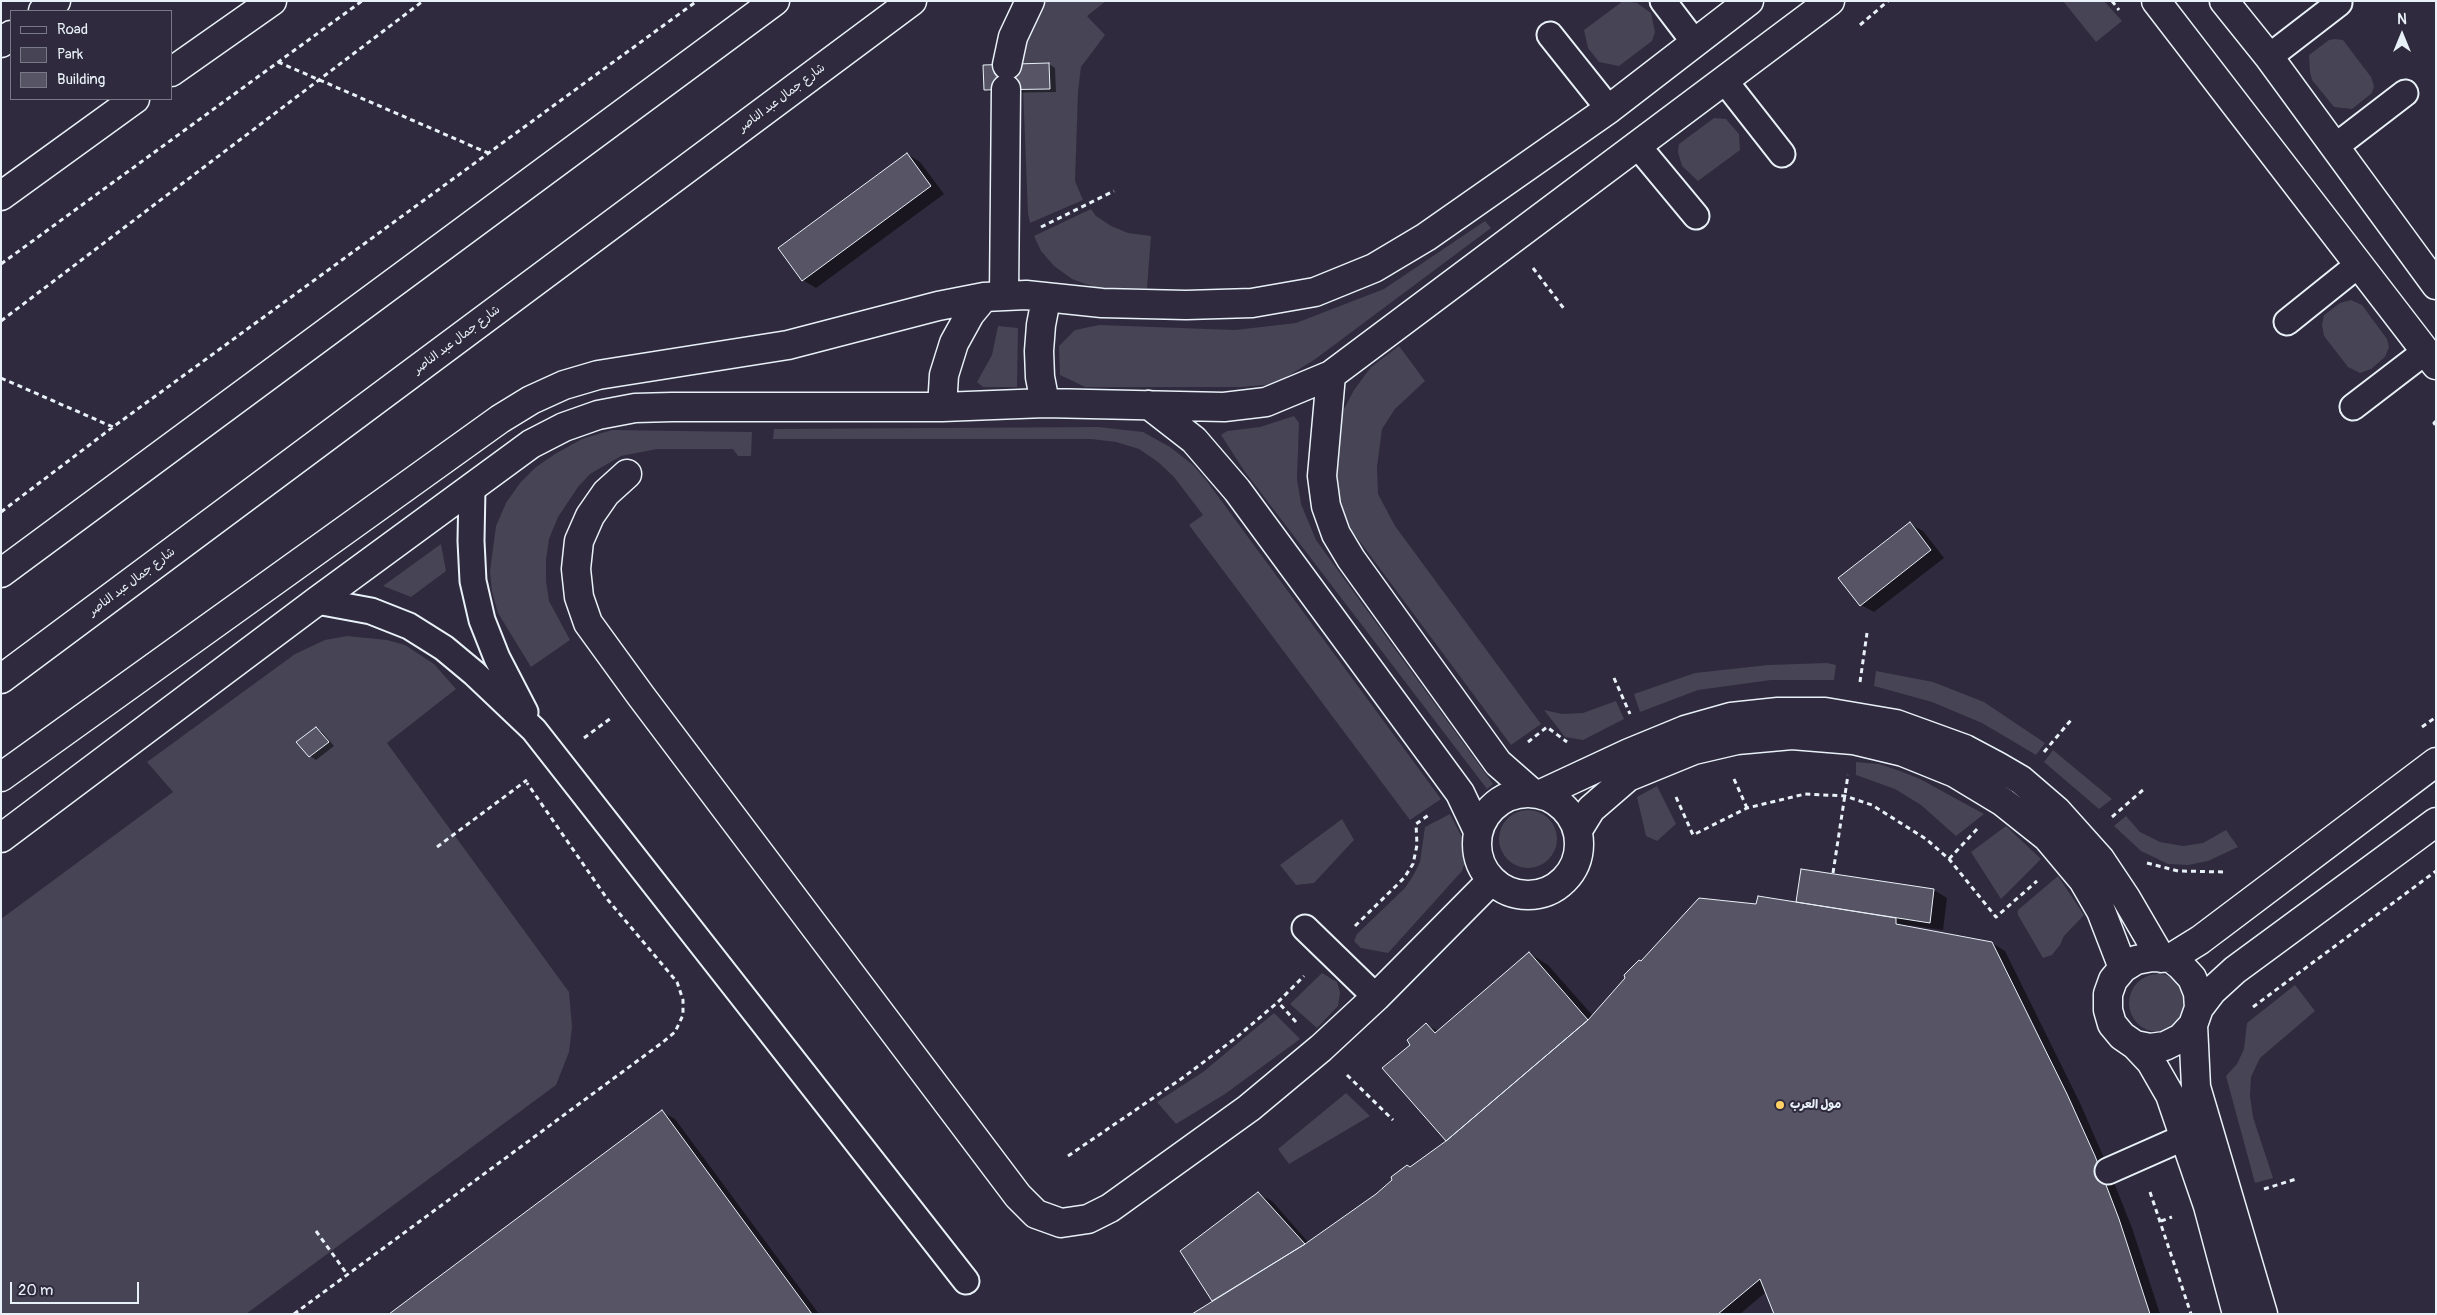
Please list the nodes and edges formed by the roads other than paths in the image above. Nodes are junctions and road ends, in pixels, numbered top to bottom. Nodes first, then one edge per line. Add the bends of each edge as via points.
1 (55, 1) edge
2 (272, 1) edge
3 (775, 1) edge
4 (912, 1) edge
5 (1030, 1) edge
6 (1663, 1) edge
7 (1749, 1) edge
8 (1830, 1) edge
9 (2156, 1) edge
10 (2224, 1) edge
11 (2339, 3) dead end
12 (44, 10) edge
13 (1550, 35) dead end
14 (1695, 43) junction
15 (2269, 57) junction
16 (172, 71) edge
17 (1724, 80) junction
18 (2405, 93) dead end
19 (134, 100) edge
20 (1609, 109) junction
21 (1637, 145) junction
22 (2336, 146) junction
23 (1782, 154) dead end
24 (1, 196) edge
25 (1696, 216) dead end
26 (2358, 265) junction
27 (2436, 285) edge
28 (994, 296) junction
29 (1046, 299) junction
30 (2287, 322) dead end
31 (2431, 358) edge
32 (1331, 375) junction
33 (1045, 403) junction
34 (1148, 404) junction
35 (942, 407) junction
36 (2352, 407) dead end
37 (627, 474) dead end
38 (472, 488) junction
39 (1, 573) edge
40 (317, 600) junction
41 (1, 680) edge
42 (534, 730) junction
43 (2436, 762) edge
44 (1, 777) edge
45 (1536, 793) junction
46 (2436, 822) edge
47 (1578, 830) junction
48 (1478, 831) junction
49 (1, 838) edge
50 (2075, 849) junction
51 (1492, 880) junction
52 (1306, 928) dead end
53 (2166, 958) junction
54 (2123, 968) junction
55 (1376, 997) junction
56 (2196, 1017) junction
57 (2135, 1044) junction
58 (2196, 1133) junction
59 (2108, 1171) dead end
60 (966, 1281) dead end
61 (2236, 1314) edge
62 (2263, 1314) edge

1 - 12 street
2 - 16 street
3 - 39 street
4 - 41 street, شارع جمال عبد الناصر
5 - 28 street via 1013,37 1006,77 1005,246
6 - 14 lane
7 - 14 street
8 - 17 street
9 - 26 street
10 - 15 street
11 - 15 lane
13 - 20 lane
14 - 20 street
15 - 22 street
17 - 21 street
17 - 23 lane
18 - 22 lane
19 - 24 street
20 - 29 street via 1426,237 1374,268 1315,292 1252,303 1186,306
21 - 25 lane
21 - 32 street
22 - 27 street
26 - 30 lane
26 - 31 street
28 - 29 street
28 - 35 street via 970,314 954,343 944,375
28 - 44 street via 938,306 788,345 598,375 564,385 531,400 492,424
29 - 33 street via 1039,351
31 - 36 lane
32 - 34 street via 1266,402 1224,407
32 - 45 street via 1322,476 1326,506 1336,534 1498,763
33 - 34 street
33 - 35 street
34 - 48 street via 1194,440 1219,466 1460,793
35 - 38 street via 635,408 598,415 564,427 531,444
37 - 55 street via 606,493 590,516 579,541 579,597 588,623 1012,1188 1036,1214 1061,1223 1088,1219 1110,1208 1249,1108
38 - 40 street
38 - 42 lane via 473,581 482,620 497,658
40 - 42 lane via 371,611 409,626 467,667
40 - 49 street
42 - 60 lane
43 - 53 street via 2210,932
45 - 47 street via 1557,802 1570,814
45 - 48 street via 1513,794 1497,802 1485,815
45 - 50 street via 1685,730 1731,717 1778,712 1856,715 1896,724 1965,749 2021,780 2057,812
46 - 56 street via 2235,970 2212,991
47 - 50 street via 1591,809 1628,777 1694,750 1737,740 1792,735 1853,740 1903,752 1955,773 2003,802 2047,837
47 - 51 street via 1579,849 1574,867 1562,882 1545,892 1526,895 1508,891
48 - 51 street via 1478,857
50 - 53 street via 2126,898
50 - 54 street via 2083,880 2101,911
51 - 55 street
52 - 55 lane
53 - 54 street via 2136,960
53 - 56 street via 2192,978 2198,992
54 - 57 street via 2113,980 2108,994 2108,1010 2112,1024
56 - 57 street via 2181,1038 2165,1046 2150,1048
56 - 58 street
57 - 58 street
58 - 59 lane
58 - 61 street via 2208,1206
58 - 62 street

